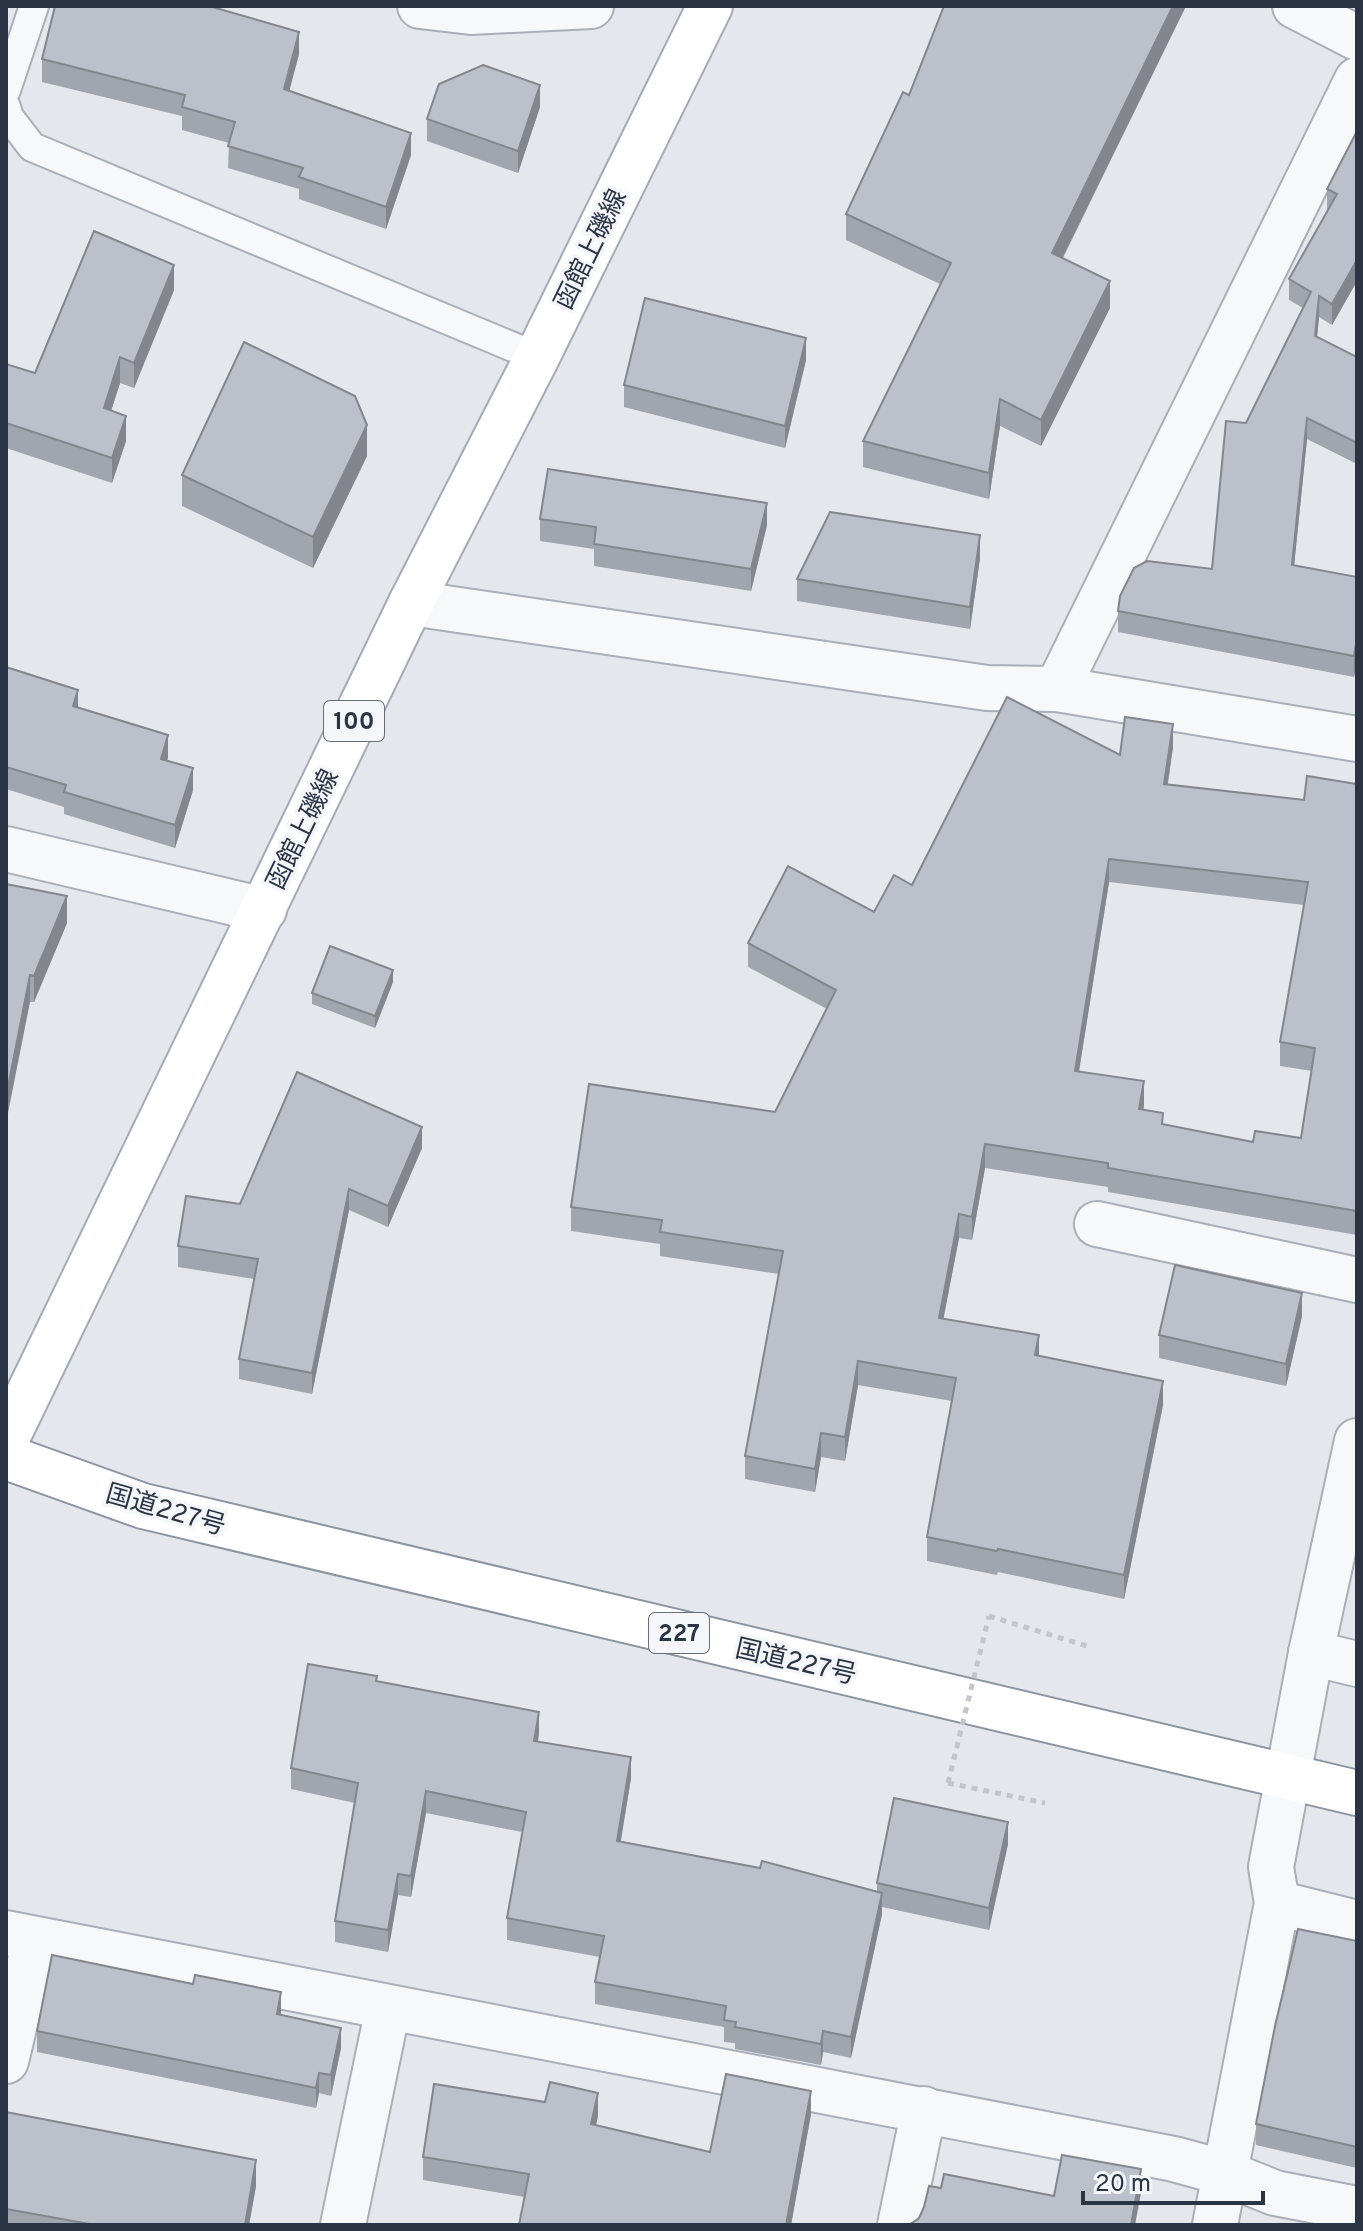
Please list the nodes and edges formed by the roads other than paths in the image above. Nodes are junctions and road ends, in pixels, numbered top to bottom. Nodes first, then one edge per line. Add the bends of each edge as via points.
1 (34, 6) edge
2 (420, 6) edge
3 (591, 6) edge
4 (710, 6) edge
5 (1295, 6) edge
6 (1357, 38) edge
7 (1357, 80) edge
8 (6, 90) edge
9 (6, 107) edge
10 (537, 357) junction
11 (411, 603) junction
12 (1057, 689) junction
13 (1357, 739) edge
14 (6, 849) edge
15 (264, 910) junction
16 (1097, 1224) dead end
17 (1357, 1280) edge
18 (6, 1440) edge
19 (1357, 1441) edge
20 (6, 1457) edge
21 (1311, 1653) junction
22 (1357, 1664) edge
23 (1289, 1777) junction
24 (1357, 1793) edge
25 (1277, 1903) junction
26 (1357, 1923) edge
27 (20, 1937) edge
28 (388, 2008) junction
29 (6, 2061) edge
30 (924, 2109) junction
31 (1225, 2173) junction
32 (1357, 2209) edge
33 (343, 2225) edge
34 (900, 2225) edge
35 (1215, 2225) edge

1 - 8 lane
2 - 3 street via 471,12
4 - 10 main road, 函館上磯線 / 100
5 - 6 street
7 - 12 street
9 - 10 lane via 32,147
10 - 11 main road, 函館上磯線 / 100
11 - 12 street via 987,688
11 - 15 main road, 函館上磯線 / 100
12 - 13 street
14 - 15 street
15 - 18 main road, 函館上磯線 / 100
16 - 17 street
19 - 21 street
20 - 23 main road, 国道227号 / 227 via 143,1506
21 - 22 street
21 - 23 street
23 - 24 main road, 国道227号 / 227
23 - 25 street via 1271,1867
25 - 26 street
25 - 31 street
27 - 28 street
27 - 29 street
28 - 30 street
28 - 33 street
30 - 31 street
30 - 34 street
31 - 32 street via 1275,2193
31 - 35 street

